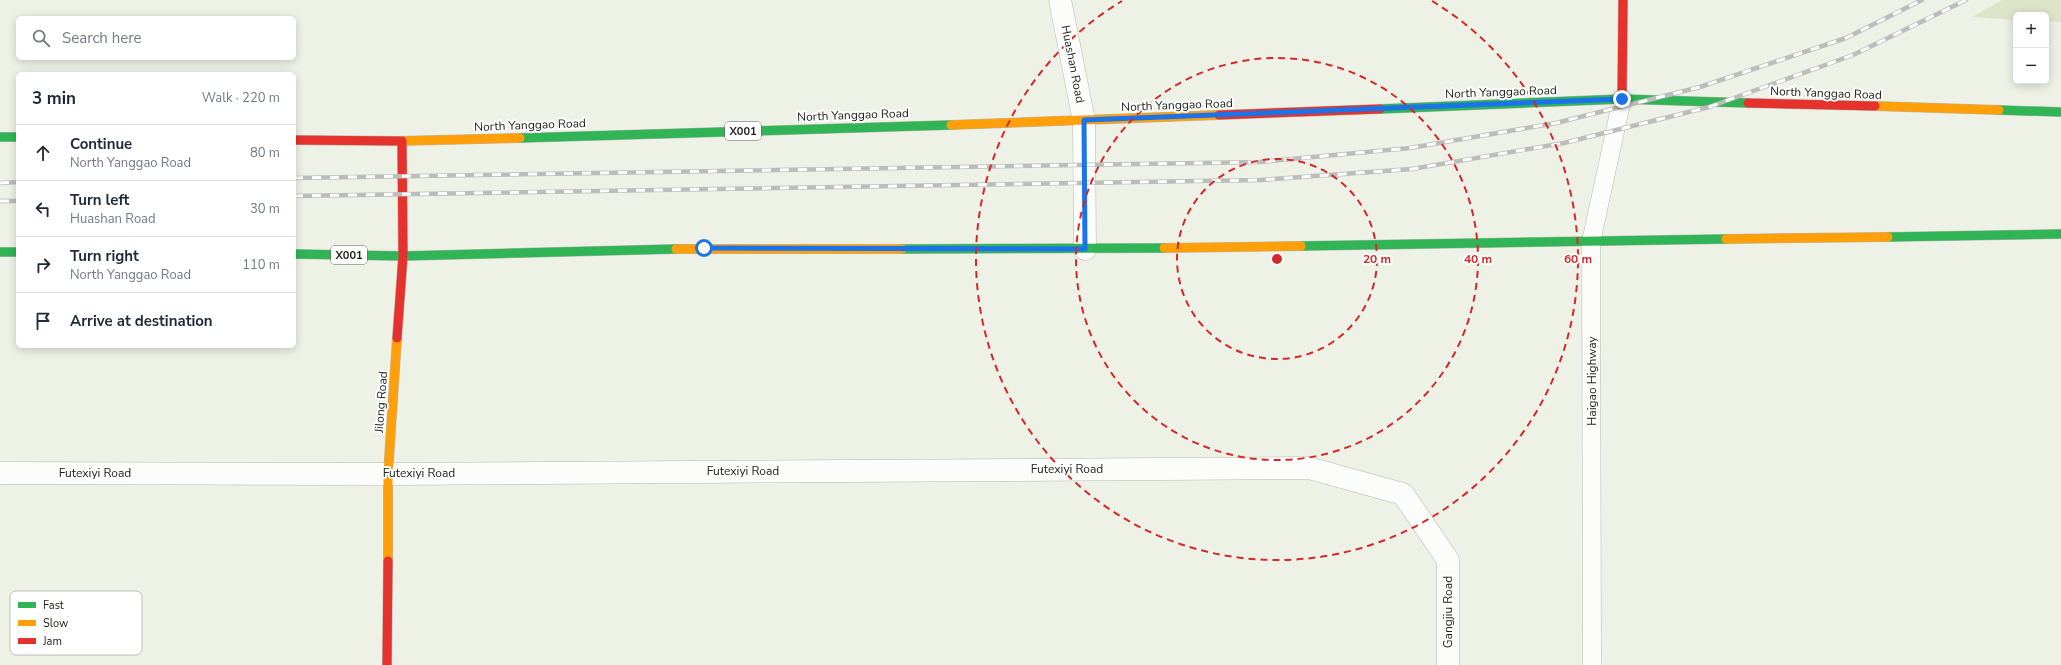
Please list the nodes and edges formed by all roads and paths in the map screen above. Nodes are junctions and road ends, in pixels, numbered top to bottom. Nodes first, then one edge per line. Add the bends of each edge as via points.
1 (1060, 0) edge
2 (1623, 0) edge
3 (1622, 99) junction
4 (2061, 112) edge
5 (1084, 120) junction
6 (0, 137) edge
7 (16, 137) edge
8 (296, 140) edge
9 (402, 141) junction
10 (2061, 234) edge
11 (1591, 242) junction
12 (1085, 249) junction
13 (0, 252) edge
14 (16, 252) edge
15 (296, 254) edge
16 (404, 256) junction
17 (0, 473) edge
18 (388, 474) junction
19 (1448, 560) joint
20 (387, 665) edge
21 (1448, 665) edge
22 (1592, 665) edge

1 - 5 street, Huashan Road
2 - 3 main road
3 - 4 main road, North Yanggao Road / X001
3 - 5 main road, North Yanggao Road / X001
3 - 11 lane, Haigao Highway
5 - 9 main road, North Yanggao Road / X001
5 - 12 street, Huashan Road
6 - 7 main road
8 - 9 main road, North Yanggao Road / X001
9 - 16 main road, Jilong Road
10 - 11 main road, X001
11 - 12 main road, X001
11 - 22 lane, Haigao Highway
12 - 16 main road, X001 via 704,248
13 - 14 main road
15 - 16 main road, X001
16 - 18 main road, Jilong Road
17 - 18 street, Futexiyi Road
18 - 19 street, Futexiyi Road via 1309,468 1403,494
18 - 20 main road, Jilong Road
19 - 21 street, Gangjiu Road

